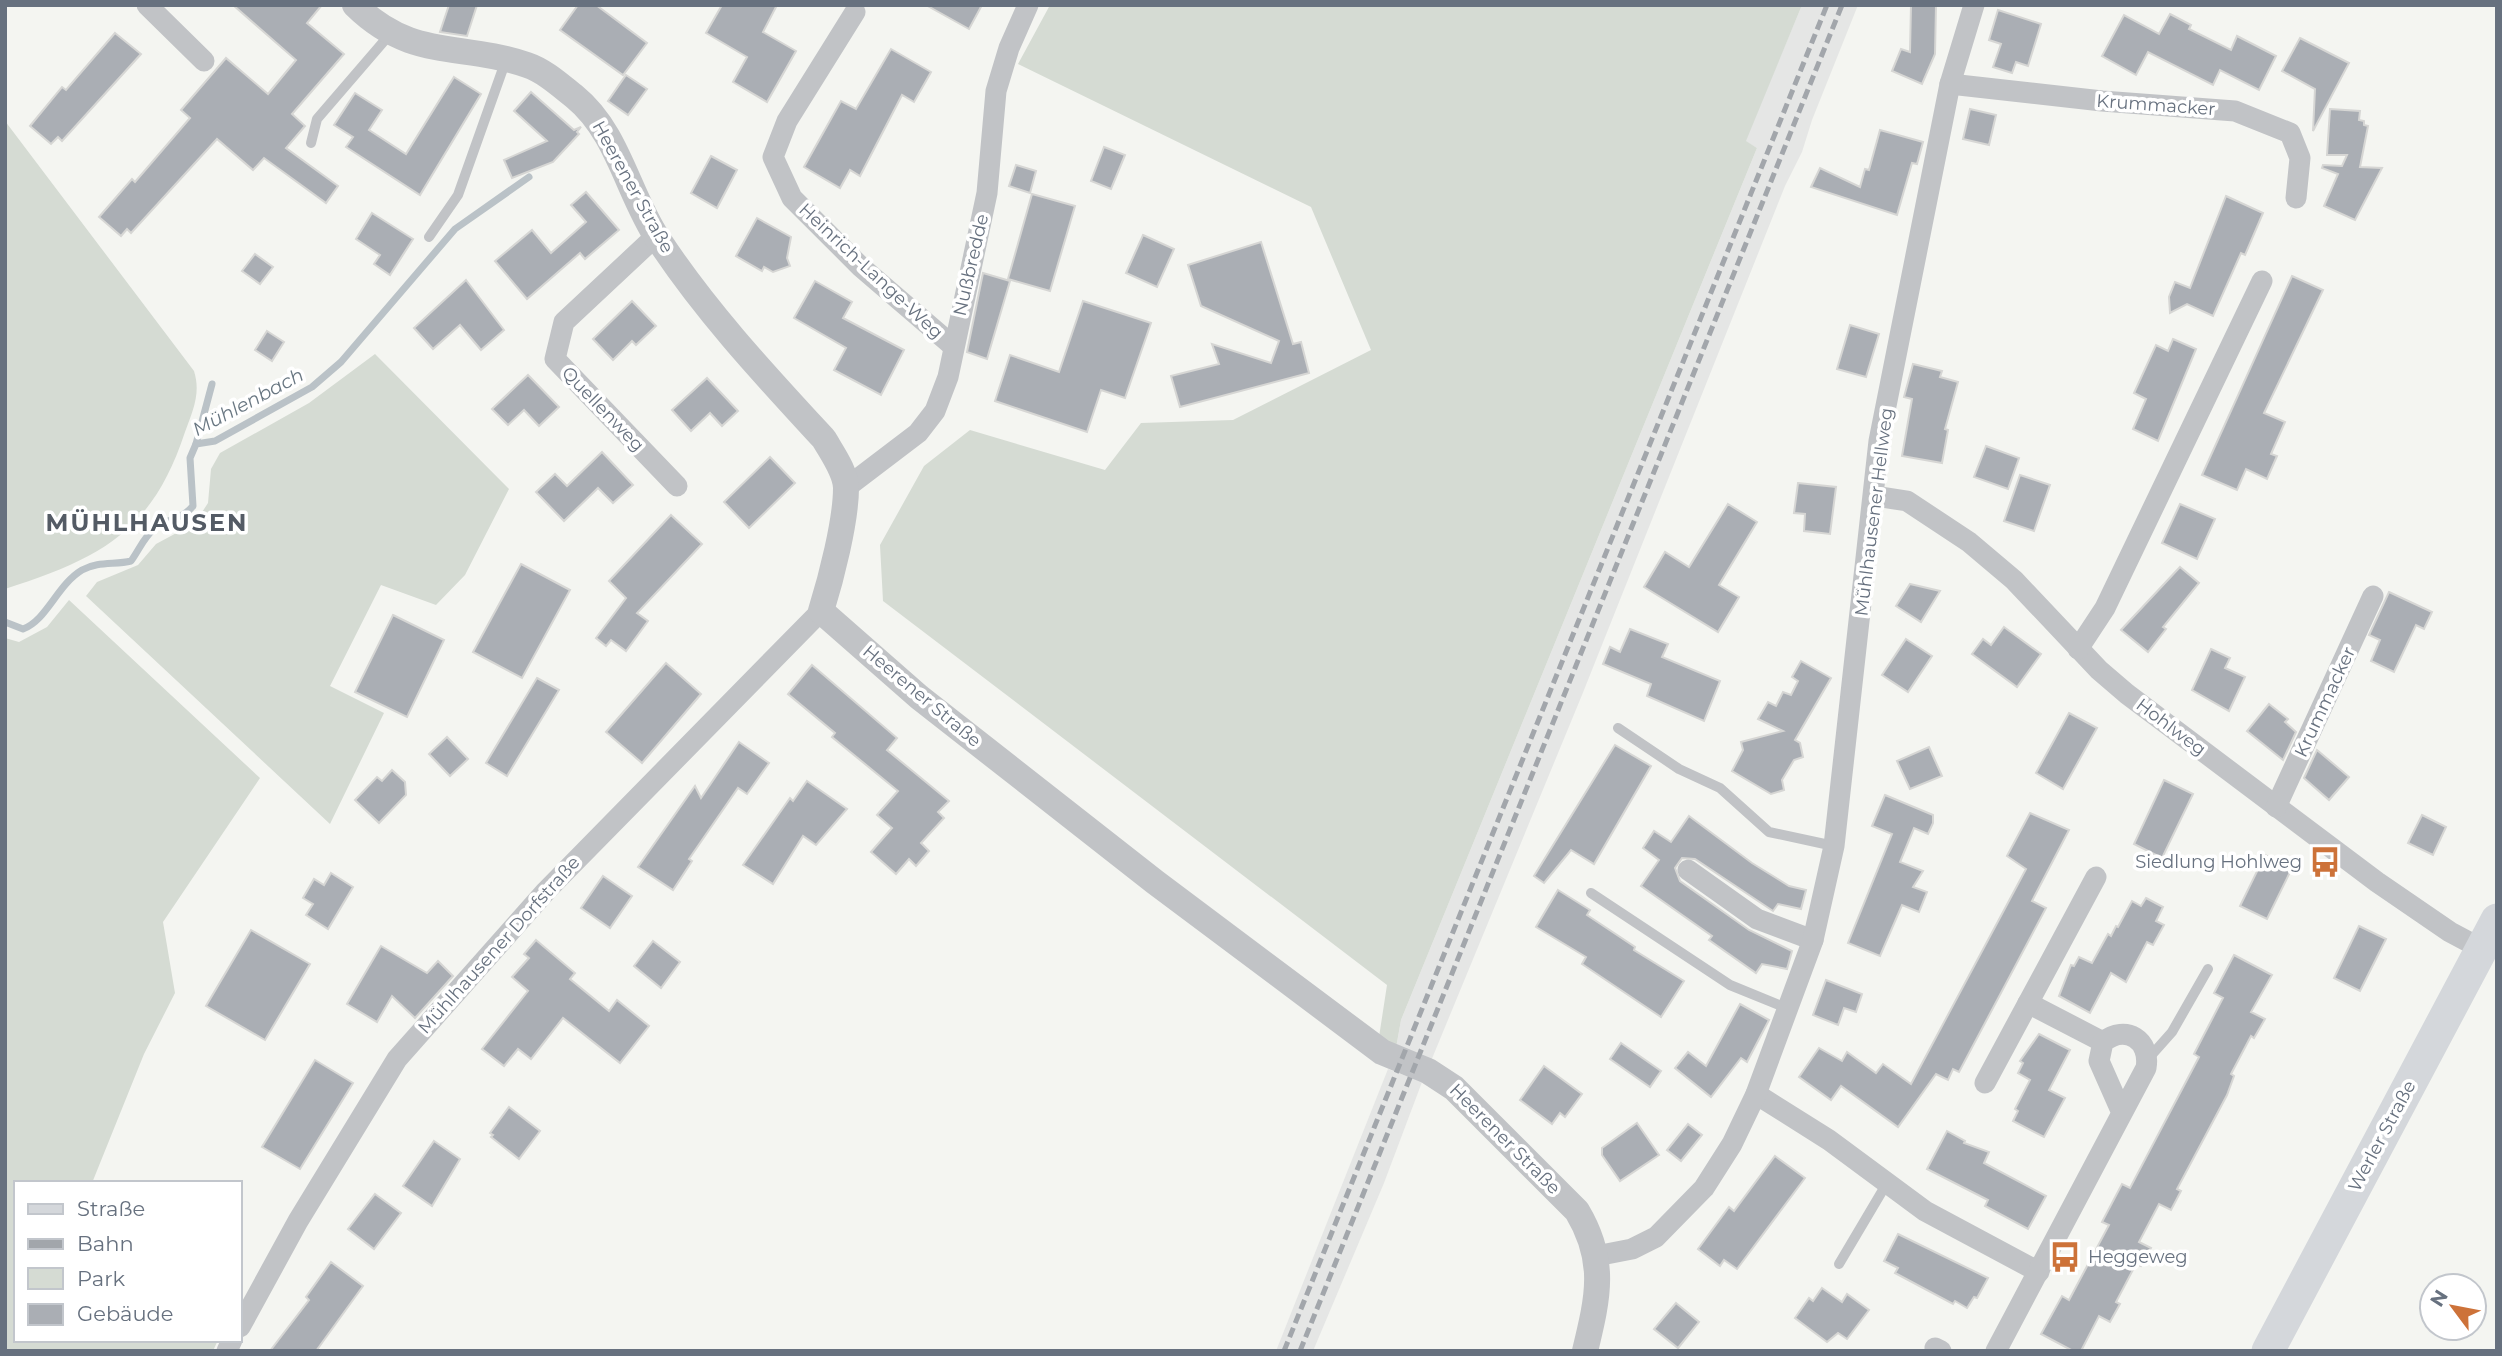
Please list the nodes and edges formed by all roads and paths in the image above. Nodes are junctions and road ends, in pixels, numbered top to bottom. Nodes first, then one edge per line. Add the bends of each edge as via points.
1 (147, 5) edge
2 (355, 5) edge
3 (1028, 5) edge
4 (1974, 5) edge
5 (855, 12) dead end
6 (391, 33) junction
7 (506, 60) junction
8 (204, 61) dead end
9 (1950, 84) junction
10 (311, 143) dead end
11 (2296, 198) dead end
12 (656, 236) junction
13 (429, 237) dead end
14 (2262, 281) dead end
15 (953, 346) junction
16 (677, 486) dead end
17 (846, 486) junction
18 (1875, 496) junction
19 (2373, 596) dead end
20 (821, 611) junction
21 (2078, 649) junction
22 (1618, 729) dead end
23 (2276, 807) junction
24 (1834, 846) junction
25 (1688, 870) dead end
26 (2096, 877) dead end
27 (1591, 893) dead end
28 (2497, 920) edge
29 (1813, 940) junction
30 (2482, 949) junction
31 (2208, 969) dead end
32 (2028, 1003) junction
33 (1789, 1009) junction
34 (2103, 1042) junction
35 (2148, 1059) junction
36 (1985, 1083) dead end
37 (1756, 1094) junction
38 (2122, 1113) junction
39 (1887, 1183) junction
40 (1597, 1256) junction
41 (1839, 1264) dead end
42 (2039, 1272) junction
43 (242, 1323) edge
44 (1586, 1351) edge
45 (1996, 1351) edge
46 (2268, 1351) edge

1 - 8 street
2 - 6 street, Heerener Straße
3 - 15 street, Nußbredde via 996,91 987,194
4 - 9 street, Mühlhausener Hellweg
5 - 15 street, Heinrich-Lange-Weg via 787,121 773,157 792,198 861,267
6 - 7 street, Heerener Straße via 409,43
6 - 10 lane via 317,119
7 - 12 street, Heerener Straße via 545,74 596,118
7 - 13 lane via 458,195
9 - 11 street, Krummacker via 2235,111 2290,133 2300,158
9 - 18 street, Mühlhausener Hellweg via 1879,441
12 - 16 street, Quellenweg via 564,322 555,359
12 - 17 street, Heerener Straße via 706,307 824,439
14 - 21 street via 2105,608
15 - 17 street, Nußbredde via 935,411 918,433
17 - 20 street
18 - 21 street, Hohlweg via 1907,501 1969,542 2014,580
18 - 24 street, Mühlhausener Hellweg
19 - 23 street, Krummacker
20 - 40 street, Heerener Straße via 919,697 1155,882 1382,1052 1428,1071 1454,1088 1577,1211
20 - 43 street, Mühlhausener Dorfstraße via 552,885 397,1059
21 - 23 street, Hohlweg via 2127,694
22 - 24 lane via 1679,769 1720,788 1769,832
23 - 30 street, Hohlweg via 2377,882
24 - 29 street, Mühlhausener Hellweg
25 - 29 street via 1756,919
26 - 32 street
27 - 33 lane via 1730,985
28 - 30 main road, Werler Straße
29 - 33 street, Mühlhausener Hellweg
30 - 46 main road, Werler Straße
31 - 35 lane via 2172,1032
32 - 34 street
32 - 36 street
33 - 37 street, Mühlhausener Hellweg
34 - 35 street via 2117,1034 2135,1036
34 - 38 street via 2099,1061
35 - 38 street
37 - 39 street
37 - 40 street, Mühlhausener Hellweg via 1704,1188 1676,1218 1656,1237 1632,1249
38 - 42 street
39 - 41 lane
39 - 42 street via 1925,1211
40 - 44 street, Heerener Straße via 1598,1282
42 - 45 street

